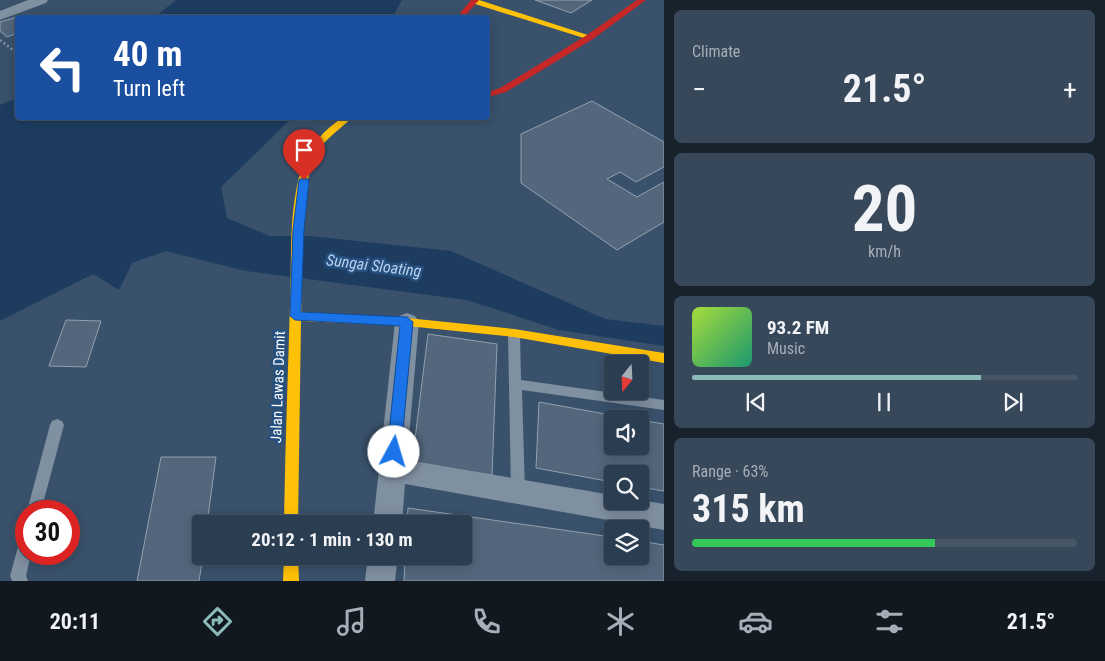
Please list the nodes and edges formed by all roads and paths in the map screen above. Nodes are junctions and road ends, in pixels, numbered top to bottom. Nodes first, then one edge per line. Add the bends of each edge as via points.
1 (41, 0) edge
2 (642, 0) edge
3 (475, 1) edge
4 (462, 15) edge
5 (0, 16) edge
6 (590, 37) junction
7 (0, 40) edge
8 (15, 52) edge
9 (490, 93) edge
10 (344, 120) edge
11 (295, 316) junction
12 (407, 322) junction
13 (514, 333) junction
14 (664, 358) edge
15 (515, 384) junction
16 (664, 405) edge
17 (56, 425) dead end
18 (392, 470) junction
19 (518, 492) junction
20 (37, 500) edge
21 (291, 515) edge
22 (387, 515) edge
23 (664, 517) edge
24 (21, 565) edge
25 (291, 565) edge
26 (382, 565) edge
27 (20, 581) edge
28 (292, 581) edge
29 (380, 581) edge

1 - 5 street
2 - 6 street
3 - 4 street
3 - 6 street
6 - 9 street via 503,90
7 - 8 path
10 - 11 street, Jalan Lawas Damit via 313,152 304,180
11 - 12 street
11 - 21 street, Jalan Lawas Damit
12 - 13 street
12 - 18 street
13 - 14 street
13 - 15 lane
15 - 16 lane
15 - 19 lane
17 - 20 lane
18 - 19 street
18 - 22 street
19 - 23 street
24 - 27 lane
25 - 28 street
26 - 29 street

